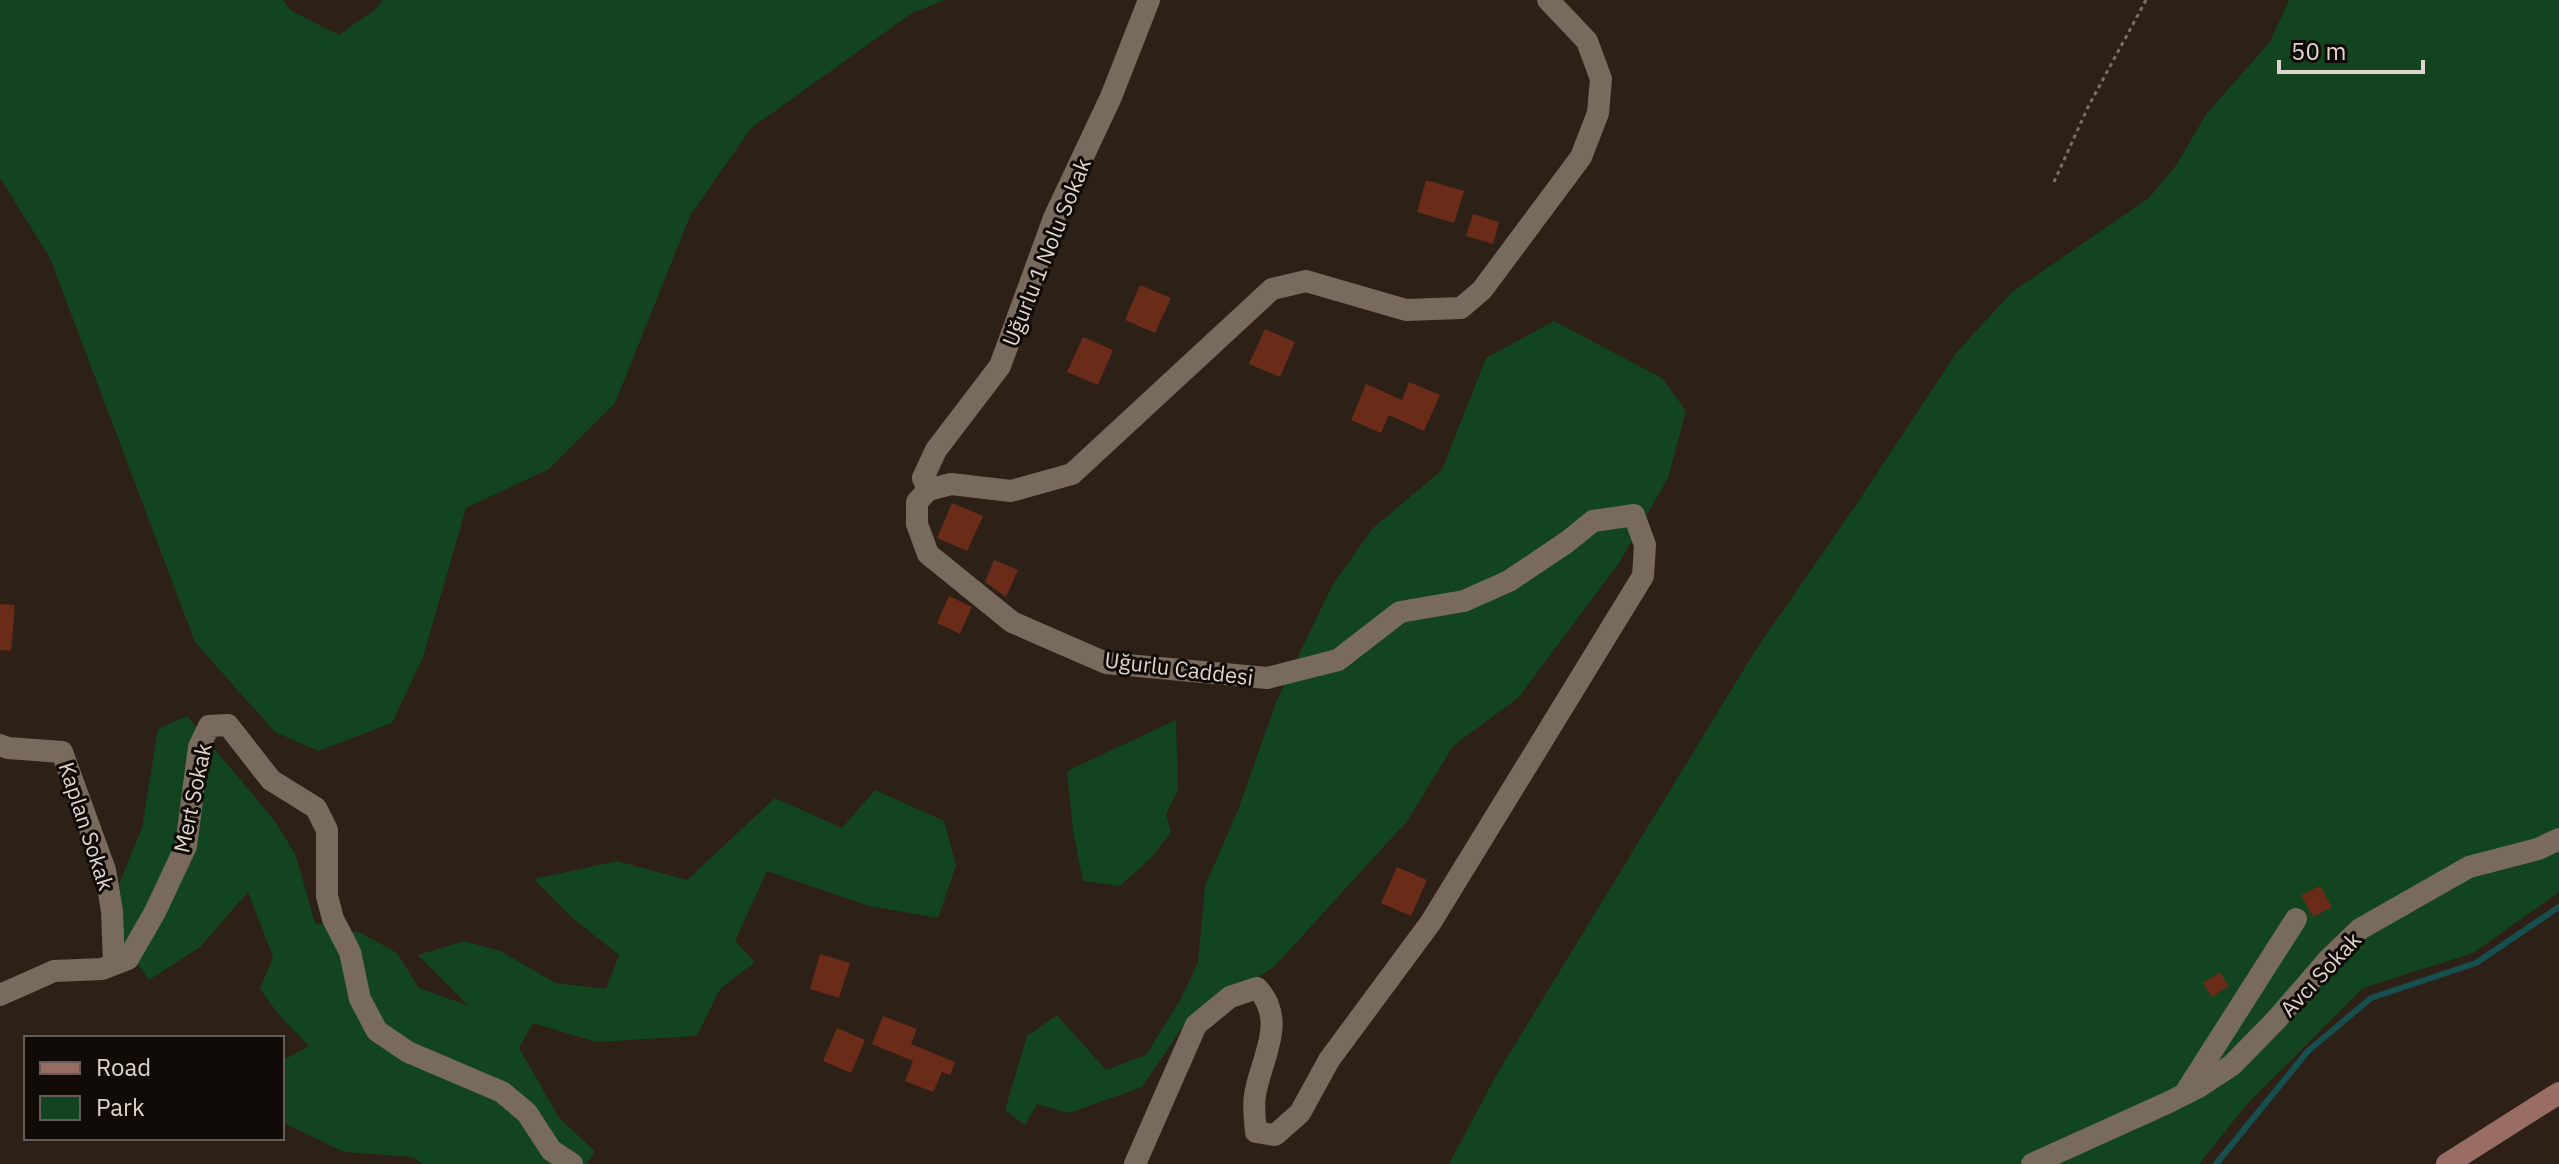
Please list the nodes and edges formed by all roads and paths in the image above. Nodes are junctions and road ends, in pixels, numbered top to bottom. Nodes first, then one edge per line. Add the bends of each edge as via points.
1 (1149, 0) edge
2 (1548, 0) edge
3 (2146, 0) edge
4 (2054, 182) dead end
5 (928, 490) junction
6 (0, 745) edge
7 (2559, 839) edge
8 (2296, 919) dead end
9 (114, 964) junction
10 (0, 995) edge
11 (2559, 1093) edge
12 (2184, 1094) junction
13 (572, 1164) edge
14 (1135, 1164) edge
15 (2032, 1164) edge
16 (2447, 1164) edge

1 - 5 street, Uğurlu 1 Nolu Sokak via 1054,218 1000,366 936,450 923,478
2 - 5 street via 1587,41 1601,79 1598,113 1581,157 1482,290 1461,308 1406,310 1306,281 1272,289 1072,474 1011,491 951,484
3 - 4 path
5 - 14 street, Uğurlu Caddesi via 917,502 917,524 928,554 1012,622 1106,663 1267,678 1338,660 1400,612 1464,601 1509,581 1593,521 1634,515 1645,545 1643,576 1431,922 1329,1060 1300,1113 1275,1135 1256,1132 1255,1095 1271,1042 1269,1001 1257,988 1230,997 1196,1025
6 - 9 street, Kaplan Sokak via 62,752 105,870
7 - 12 street, Avcı Sokak via 2469,867 2360,929 2232,1065
8 - 12 street, Avcı Sokak
9 - 10 street via 54,971
9 - 13 street, Mert Sokak via 128,959 186,846 199,747 209,726 228,725 271,780 316,808 327,830 327,896 350,952 360,999 377,1031 408,1052 502,1092 527,1113 551,1150
11 - 16 main road
12 - 15 street, Avcı Sokak

